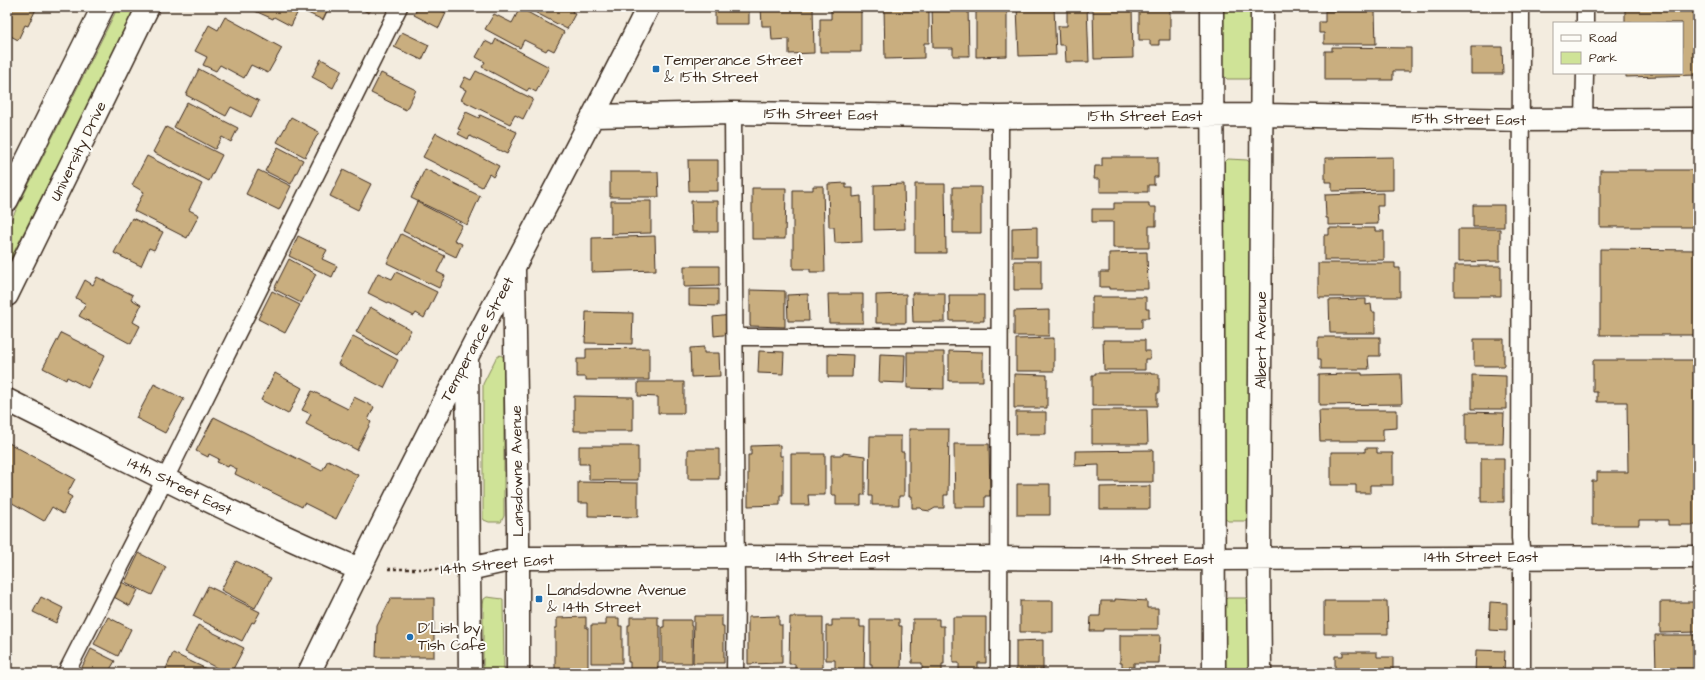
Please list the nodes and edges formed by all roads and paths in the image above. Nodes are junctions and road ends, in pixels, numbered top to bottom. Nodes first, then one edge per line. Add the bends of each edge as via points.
1 (103, 7) edge
2 (148, 7) edge
3 (399, 7) edge
4 (648, 7) edge
5 (1212, 7) edge
6 (1262, 7) edge
7 (1521, 7) edge
8 (1586, 7) edge
9 (1585, 22) edge
10 (1585, 74) edge
11 (733, 113) junction
12 (1212, 115) junction
13 (1262, 115) junction
14 (593, 116) junction
15 (1000, 117) junction
16 (1698, 119) edge
17 (1521, 120) junction
18 (1584, 120) junction
19 (7, 200) edge
20 (514, 268) junction
21 (7, 295) edge
22 (735, 337) junction
23 (999, 337) junction
24 (467, 358) junction
25 (7, 400) edge
26 (165, 479) junction
27 (736, 557) junction
28 (1522, 557) junction
29 (1698, 557) edge
30 (518, 558) junction
31 (999, 559) junction
32 (1214, 559) junction
33 (1259, 559) junction
34 (359, 569) junction
35 (469, 569) junction
36 (66, 673) edge
37 (309, 673) edge
38 (470, 673) edge
39 (518, 673) edge
40 (735, 673) edge
41 (999, 673) edge
42 (1214, 673) edge
43 (1260, 673) edge
44 (1522, 673) edge

1 - 19 street
2 - 21 street, University Drive
3 - 26 lane
4 - 14 street, Temperance Street
5 - 12 street
6 - 13 street, Albert Avenue
7 - 17 lane
8 - 9 lane
10 - 18 lane
11 - 14 street, 15th Street East
11 - 15 street, 15th Street East
11 - 22 lane
12 - 13 street, 15th Street East
12 - 15 street, 15th Street East
12 - 32 street
13 - 17 street, 15th Street East
13 - 33 street, Albert Avenue
14 - 20 street, Temperance Street
15 - 23 lane
16 - 18 street, 15th Street East
17 - 18 street, 15th Street East
17 - 28 lane
20 - 24 street, Temperance Street
20 - 30 street, Lansdowne Avenue
22 - 23 lane
22 - 27 lane
23 - 31 lane
24 - 34 street, Temperance Street
24 - 35 street
25 - 26 street, 14th Street East
26 - 34 street, 14th Street East via 317,552
26 - 36 lane
27 - 30 street, 14th Street East
27 - 31 street, 14th Street East
27 - 40 lane
28 - 29 street, 14th Street East
28 - 33 street, 14th Street East
28 - 44 lane
30 - 35 street, 14th Street East
30 - 39 street, Lansdowne Avenue
31 - 32 street, 14th Street East
31 - 41 lane
32 - 33 street, 14th Street East
32 - 42 street
33 - 43 street, Albert Avenue
34 - 35 path, 14th Street East
34 - 37 street, Temperance Street
35 - 38 street

